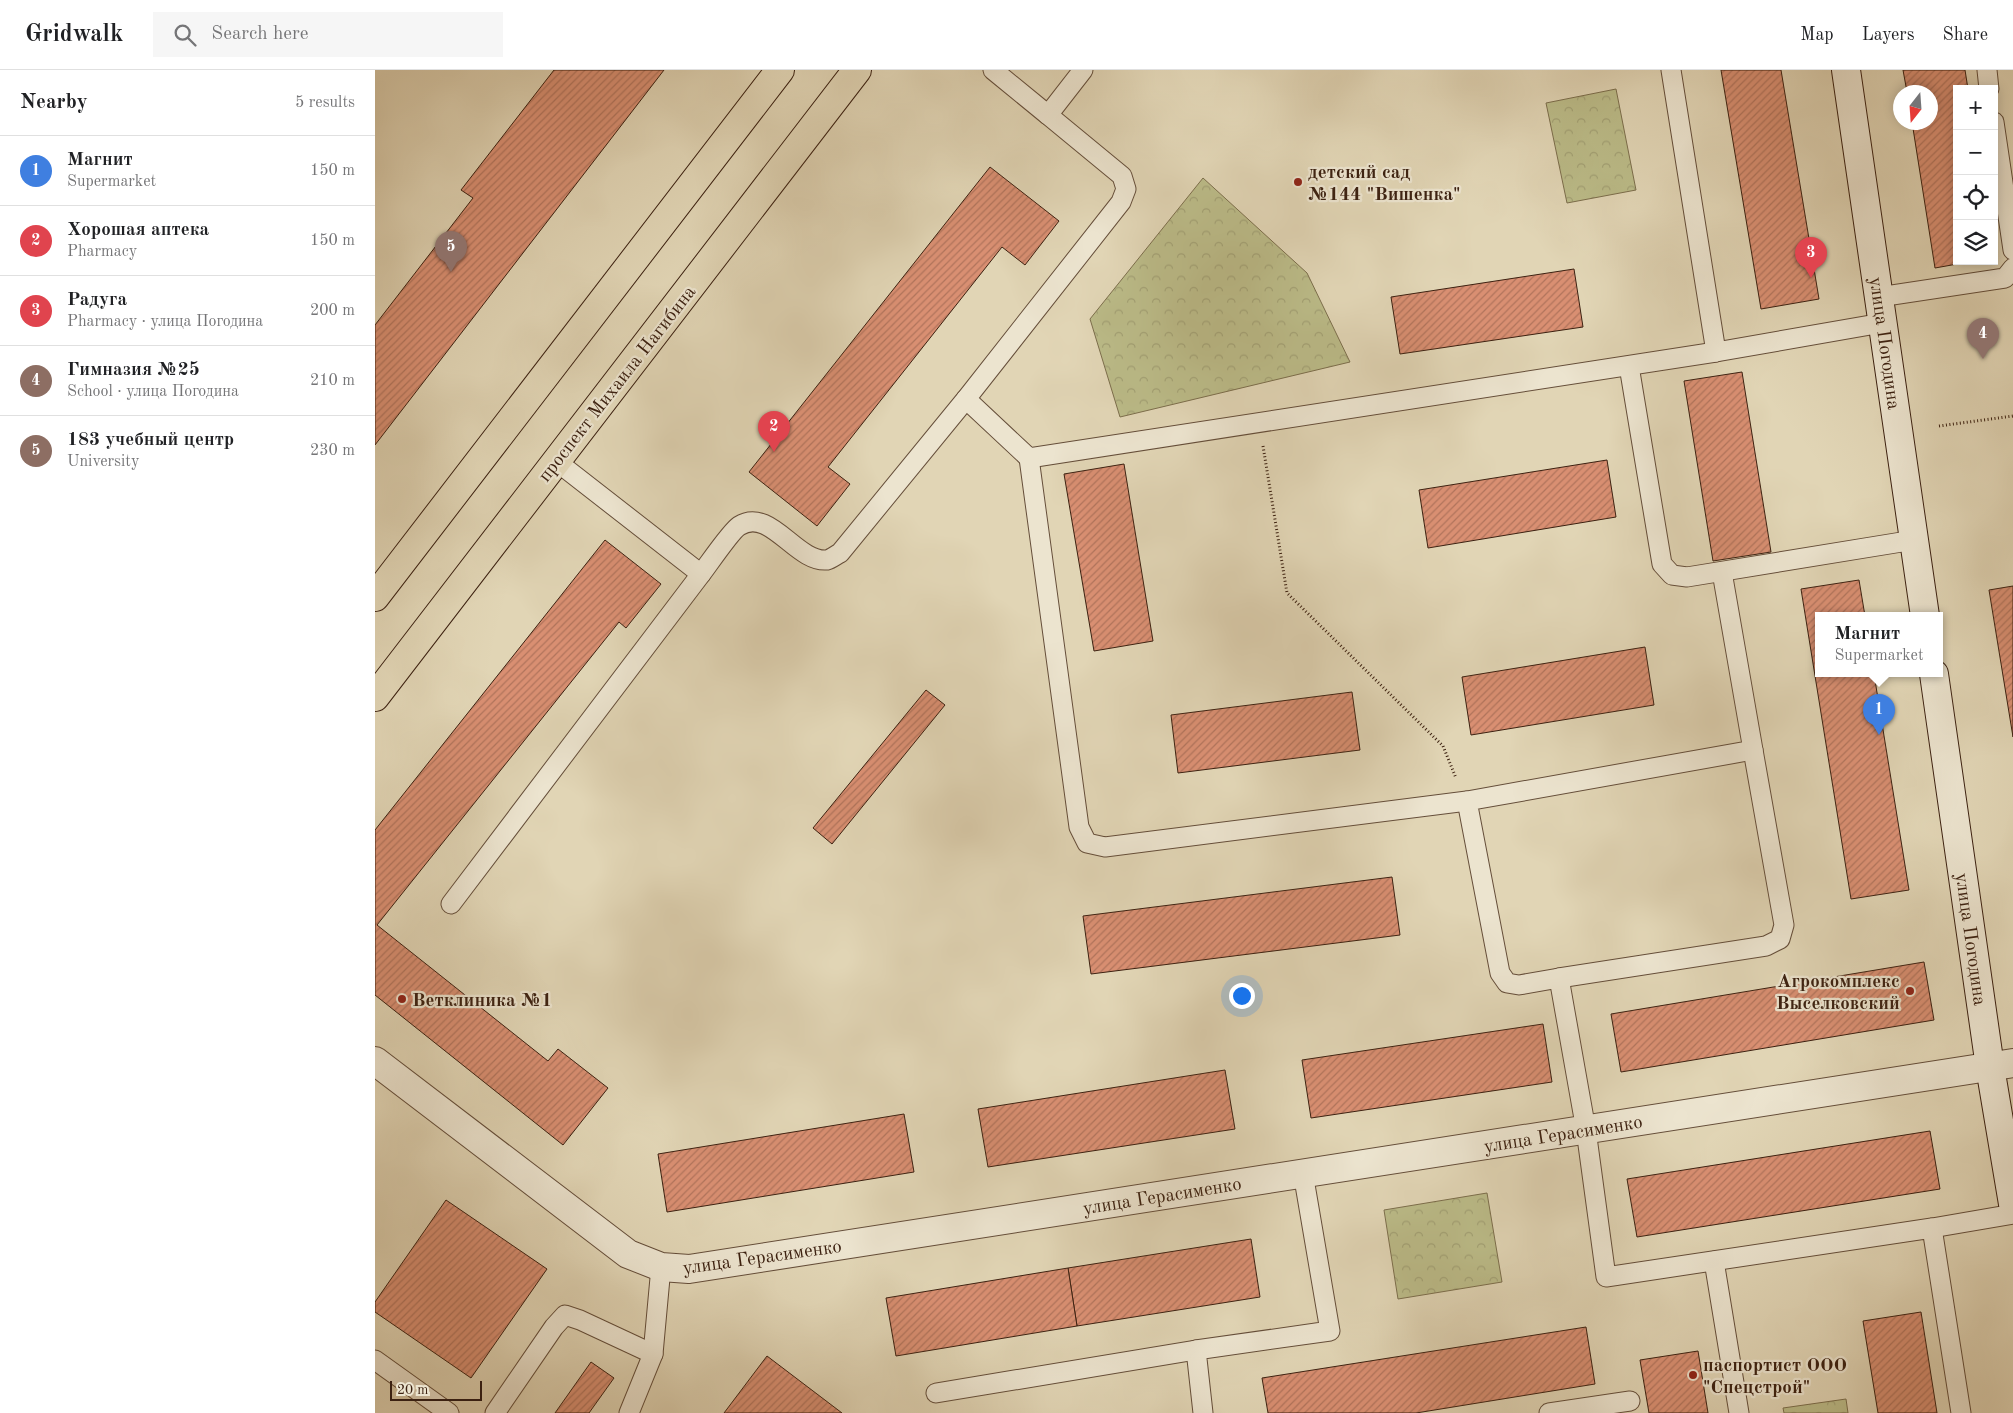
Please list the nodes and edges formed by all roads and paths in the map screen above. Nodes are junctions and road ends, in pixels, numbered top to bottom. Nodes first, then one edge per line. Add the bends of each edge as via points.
1 (780, 70) edge
2 (857, 70) edge
3 (993, 70) edge
4 (1083, 70) edge
5 (1671, 70) edge
6 (1846, 70) edge
7 (1987, 70) edge
8 (1989, 85) edge
9 (1048, 115) junction
10 (1995, 130) edge
11 (2013, 250) edge
12 (2013, 268) edge
13 (1881, 310) junction
14 (1716, 352) junction
15 (1629, 366) junction
16 (966, 400) junction
17 (2013, 416) edge
18 (1259, 423) junction
19 (1939, 426) dead end
20 (1029, 458) junction
21 (556, 462) junction
22 (1915, 540) junction
23 (1722, 572) junction
24 (701, 574) junction
25 (375, 597) edge
26 (1924, 612) edge
27 (1935, 677) edge
28 (375, 697) edge
29 (1753, 750) junction
30 (1467, 802) junction
31 (451, 904) dead end
32 (1559, 978) junction
33 (375, 1062) edge
34 (2001, 1065) edge
35 (1586, 1130) junction
36 (1303, 1173) junction
37 (2013, 1204) edge
38 (2013, 1214) edge
39 (1932, 1228) junction
40 (1714, 1260) junction
41 (661, 1267) junction
42 (1195, 1350) junction
43 (653, 1354) junction
44 (375, 1360) edge
45 (936, 1393) dead end
46 (1630, 1401) dead end
47 (449, 1413) edge
48 (495, 1413) edge
49 (629, 1413) edge
50 (1203, 1413) edge
51 (1549, 1413) edge
52 (1739, 1413) edge
53 (1961, 1413) edge

1 - 25 main road
2 - 21 main road, проспект Михаила Нагибина
3 - 9 lane
4 - 9 lane
5 - 14 lane
6 - 13 street, улица Погодина
7 - 8 lane
9 - 16 lane via 1122,176 1126,189 1121,202
10 - 11 lane
12 - 13 lane via 2005,278
13 - 14 lane
13 - 22 street, улица Погодина
14 - 15 lane
15 - 18 lane
15 - 23 lane via 1662,564 1672,575 1679,576
16 - 20 lane
16 - 24 lane via 840,553 828,560 812,558 766,525 751,521 738,526
17 - 19 path
18 - 20 lane
18 - 30 path via 1287,593 1443,746
20 - 30 lane via 1079,827 1087,843 1105,847
21 - 24 lane
21 - 28 main road, проспект Михаила Нагибина
22 - 23 lane
22 - 26 street, улица Погодина
23 - 29 lane
24 - 31 lane
27 - 34 street, улица Погодина
29 - 30 lane
29 - 32 lane via 1783,925 1780,939 1766,946
30 - 32 lane via 1500,973 1507,983 1519,985
32 - 35 lane
33 - 41 street, улица Герасименко via 628,1254
34 - 35 street, улица Герасименко
34 - 37 street, улица Погодина
35 - 36 street, улица Герасименко
35 - 40 lane via 1605,1277
36 - 41 street, улица Герасименко via 689,1269
36 - 42 lane via 1330,1330
38 - 39 lane
39 - 40 lane
39 - 53 lane
40 - 52 lane
41 - 43 lane
42 - 45 lane
42 - 50 lane
43 - 48 lane via 565,1315 554,1326
43 - 49 lane
44 - 47 lane
46 - 51 lane

